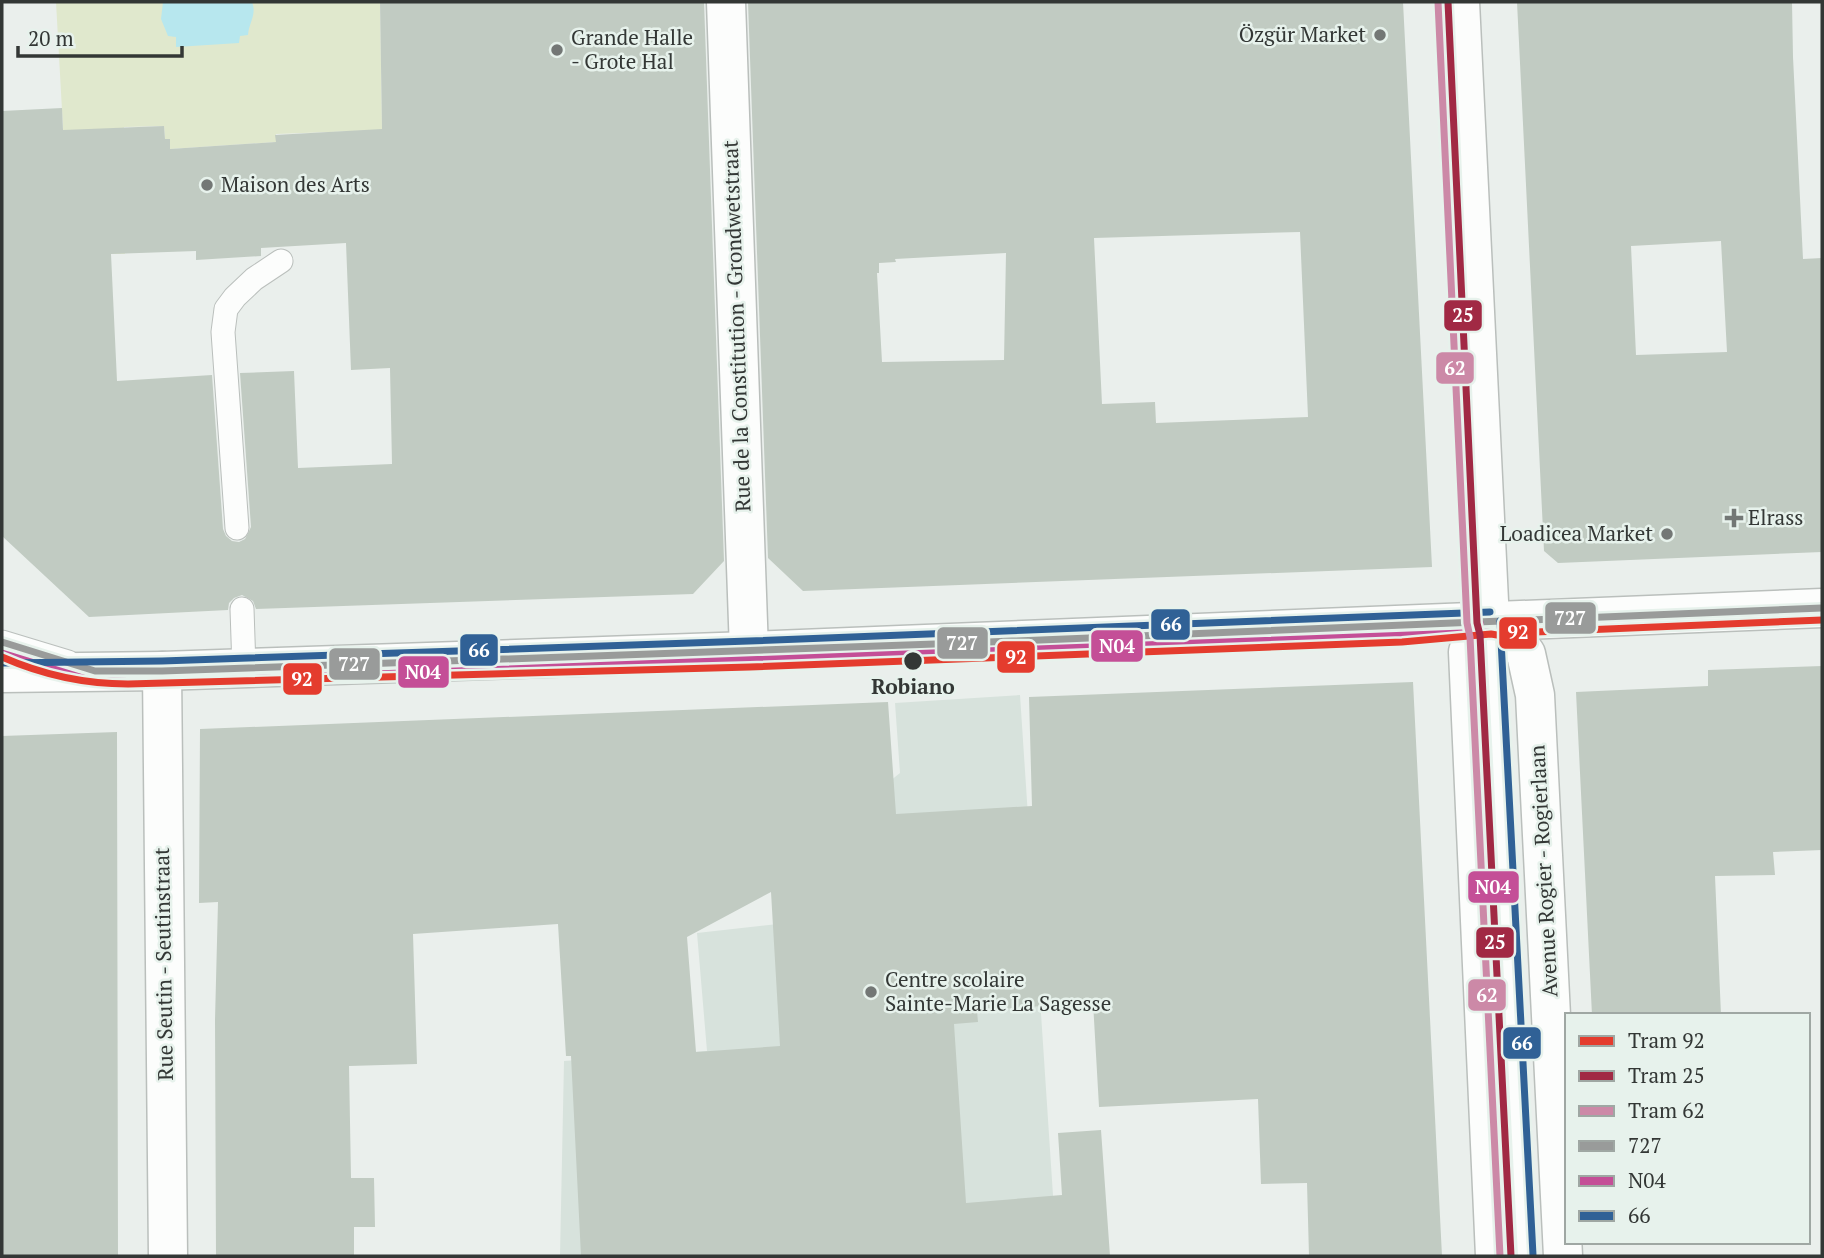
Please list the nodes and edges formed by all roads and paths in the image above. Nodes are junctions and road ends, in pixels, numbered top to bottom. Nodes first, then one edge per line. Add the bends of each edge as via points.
1 (726, 2) edge
2 (1460, 2) edge
3 (281, 261) dead end
4 (237, 528) dead end
5 (1822, 608) edge
6 (242, 609) dead end
7 (1490, 622) junction
8 (2, 642) edge
9 (749, 651) junction
10 (244, 668) junction
11 (95, 671) junction
12 (162, 671) junction
13 (2, 673) edge
14 (168, 1256) edge
15 (1495, 1256) edge
16 (1523, 1256) edge
17 (1563, 1256) edge

1 - 9 street, Rue de la Constitution - Grondwetstraat
2 - 7 street
3 - 4 lane via 254,279 226,309 223,332
5 - 7 street
6 - 10 lane
7 - 9 street
7 - 15 street via 1468,652
7 - 16 lane, Avenue Rogier - Rogierlaan
7 - 17 street, Avenue Rogier - Rogierlaan via 1526,654 1535,695
8 - 11 lane
9 - 10 street
10 - 12 street
11 - 12 street
11 - 13 street
12 - 14 street, Rue Seutin - Seutinstraat

